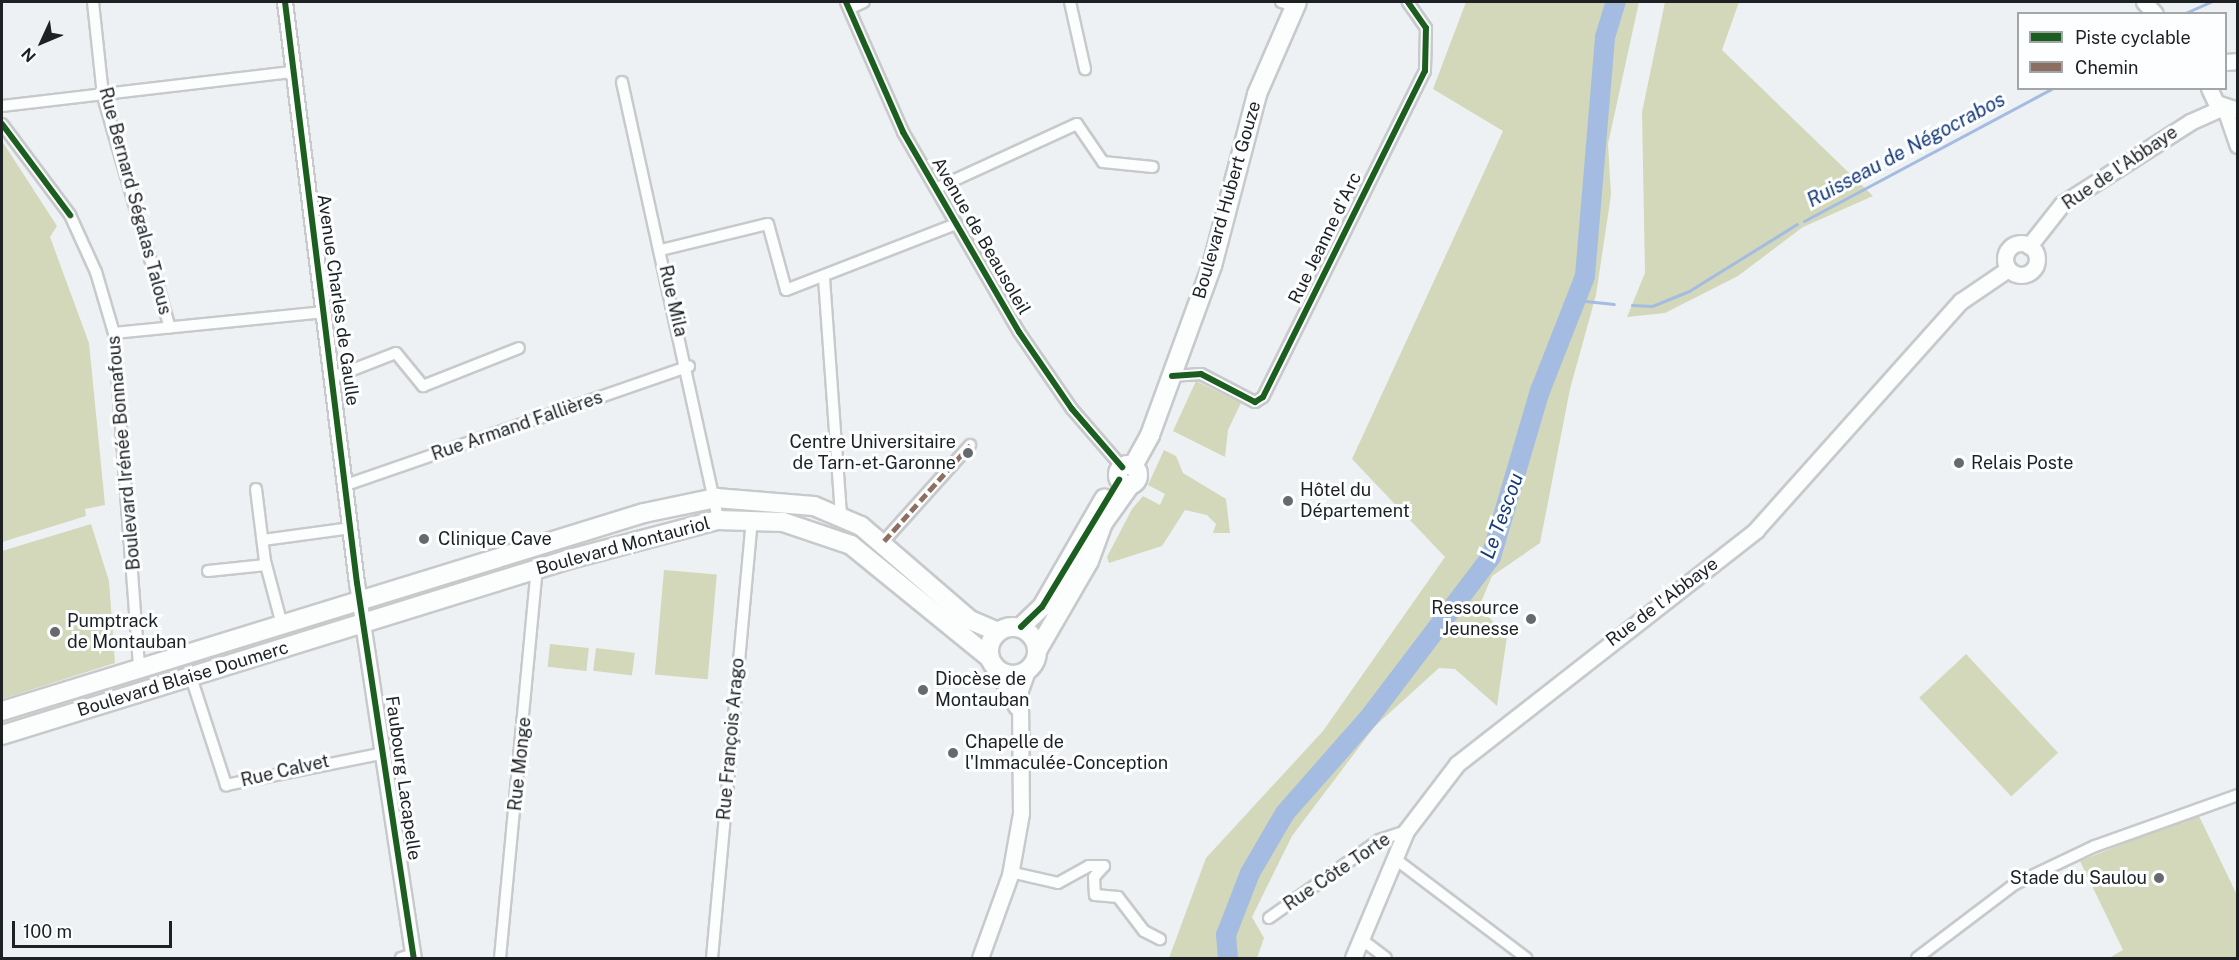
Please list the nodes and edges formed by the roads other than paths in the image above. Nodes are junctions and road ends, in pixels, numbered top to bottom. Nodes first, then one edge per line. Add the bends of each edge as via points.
1 (93, 2) edge
2 (285, 2) edge
3 (864, 2) edge
4 (1070, 2) edge
5 (1408, 2) edge
6 (1291, 3) edge
7 (849, 5) edge
8 (1085, 69) dead end
9 (293, 72) junction
10 (622, 82) dead end
11 (2208, 90) edge
12 (2210, 90) edge
13 (103, 96) junction
14 (2, 106) edge
15 (2228, 109) edge
16 (2190, 122) junction
17 (2, 124) edge
18 (2238, 146) edge
19 (1153, 167) dead end
20 (937, 188) junction
21 (956, 224) junction
22 (2030, 246) junction
23 (661, 250) junction
24 (2008, 269) junction
25 (824, 278) junction
26 (325, 312) junction
27 (170, 328) junction
28 (114, 333) junction
29 (519, 348) dead end
30 (689, 366) junction
31 (1172, 376) junction
32 (334, 377) junction
33 (970, 445) dead end
34 (1126, 474) junction
35 (346, 485) junction
36 (256, 489) dead end
37 (716, 498) junction
38 (842, 517) junction
39 (752, 519) junction
40 (718, 520) junction
41 (351, 528) junction
42 (264, 540) junction
43 (884, 542) junction
44 (266, 565) junction
45 (537, 570) junction
46 (208, 571) dead end
47 (359, 602) junction
48 (364, 622) junction
49 (282, 625) junction
50 (1021, 627) junction
51 (998, 632) junction
52 (1038, 649) junction
53 (993, 663) junction
54 (139, 669) junction
55 (1027, 671) junction
56 (191, 676) junction
57 (2, 711) edge
58 (2, 735) edge
59 (385, 753) junction
60 (1020, 753) junction
61 (2238, 795) edge
62 (1406, 831) junction
63 (1394, 858) junction
64 (1011, 872) junction
65 (1269, 918) dead end
66 (1160, 939) dead end
67 (1361, 939) junction
68 (409, 957) edge
69 (500, 958) edge
70 (712, 958) edge
71 (980, 958) edge
72 (1353, 958) edge
73 (1386, 958) edge
74 (1526, 958) edge
75 (1917, 958) edge

1 - 13 street, Rue Bernard Ségalas Talous
2 - 9 street, Avenue Charles de Gaulle
3 - 7 street
4 - 8 street
5 - 31 street, Rue Jeanne d'Arc via 1426,28 1425,71 1263,397 1255,402 1201,374
6 - 31 main road, Boulevard Hubert Gouze via 1257,94 1212,266
7 - 20 street, Avenue de Beausoleil via 903,132
9 - 13 street
9 - 26 street, Avenue Charles de Gaulle
10 - 23 street, Rue Mila
11 - 16 main road, Rue de l'Abbaye
12 - 15 main road
13 - 14 street
13 - 27 street, Rue Bernard Ségalas Talous
15 - 16 main road, Rue de l'Abbaye
15 - 18 street
16 - 22 main road, Rue de l'Abbaye via 2062,204
17 - 28 street, Boulevard Irénée Bonnafous via 70,215 96,272
19 - 20 street via 1103,162 1077,124
20 - 21 street, Avenue de Beausoleil
21 - 25 street
21 - 34 street, Avenue de Beausoleil via 1032,352
22 - 24 main road via 2008,248
22 - 24 main road via 2037,258 2031,270 2019,275
23 - 25 street via 768,224 786,290
23 - 30 street, Rue Mila
24 - 62 main road, Rue de l'Abbaye via 1962,301 1783,506 1486,737 1436,786
25 - 38 street
26 - 27 street
26 - 32 street, Avenue Charles de Gaulle
27 - 28 street
28 - 54 street, Boulevard Irénée Bonnafous
29 - 32 street via 423,386 409,362 396,353
30 - 35 street, Rue Armand Fallières
30 - 37 street, Rue Mila
31 - 34 main road, Boulevard Hubert Gouze
32 - 35 street, Avenue Charles de Gaulle
33 - 43 street
34 - 50 main road, Boulevard Hubert Gouze via 1042,607
34 - 52 main road, Boulevard Hubert Gouze via 1089,561
35 - 41 street, Avenue Charles de Gaulle
36 - 42 street
37 - 38 main road, Boulevard Montauriol via 784,501
37 - 40 street, Rue Mila
37 - 47 main road, Boulevard Montauriol via 644,513
38 - 43 main road, Boulevard Montauriol
39 - 40 main road, Boulevard Montauriol
39 - 53 main road, Boulevard Montauriol via 783,522 851,544
39 - 70 street, Rue François Arago
40 - 45 main road, Boulevard Montauriol
41 - 42 street
41 - 47 street, Avenue Charles de Gaulle
42 - 44 street
43 - 51 main road, Boulevard Montauriol via 970,620
44 - 46 street
44 - 49 street
45 - 48 main road, Boulevard Montauriol
45 - 69 street, Rue Monge
47 - 48 street, Faubourg Lacapelle
47 - 49 main road, Boulevard Blaise Doumerc
48 - 56 main road, Boulevard Blaise Doumerc
48 - 59 street, Faubourg Lacapelle
49 - 54 main road, Boulevard Blaise Doumerc
50 - 51 main road
50 - 52 main road
51 - 53 main road
52 - 55 main road
53 - 55 main road via 1015,675
53 - 60 main road via 1015,695
54 - 57 main road, Boulevard Blaise Doumerc
55 - 60 main road via 1020,690
56 - 58 main road, Boulevard Blaise Doumerc
56 - 59 street, Rue Calvet via 226,785
59 - 68 street, Faubourg Lacapelle
60 - 64 main road via 1021,813
61 - 75 street via 2095,846 2015,884
62 - 63 main road, Rue de l'Abbaye
62 - 65 street, Rue Côte Torte via 1379,840
63 - 67 main road, Rue de l'Abbaye
63 - 74 street
64 - 66 street via 1058,884 1089,866 1104,866 1094,877 1095,895 1118,897 1144,931
64 - 71 main road
67 - 72 main road, Rue de l'Abbaye
67 - 73 street

